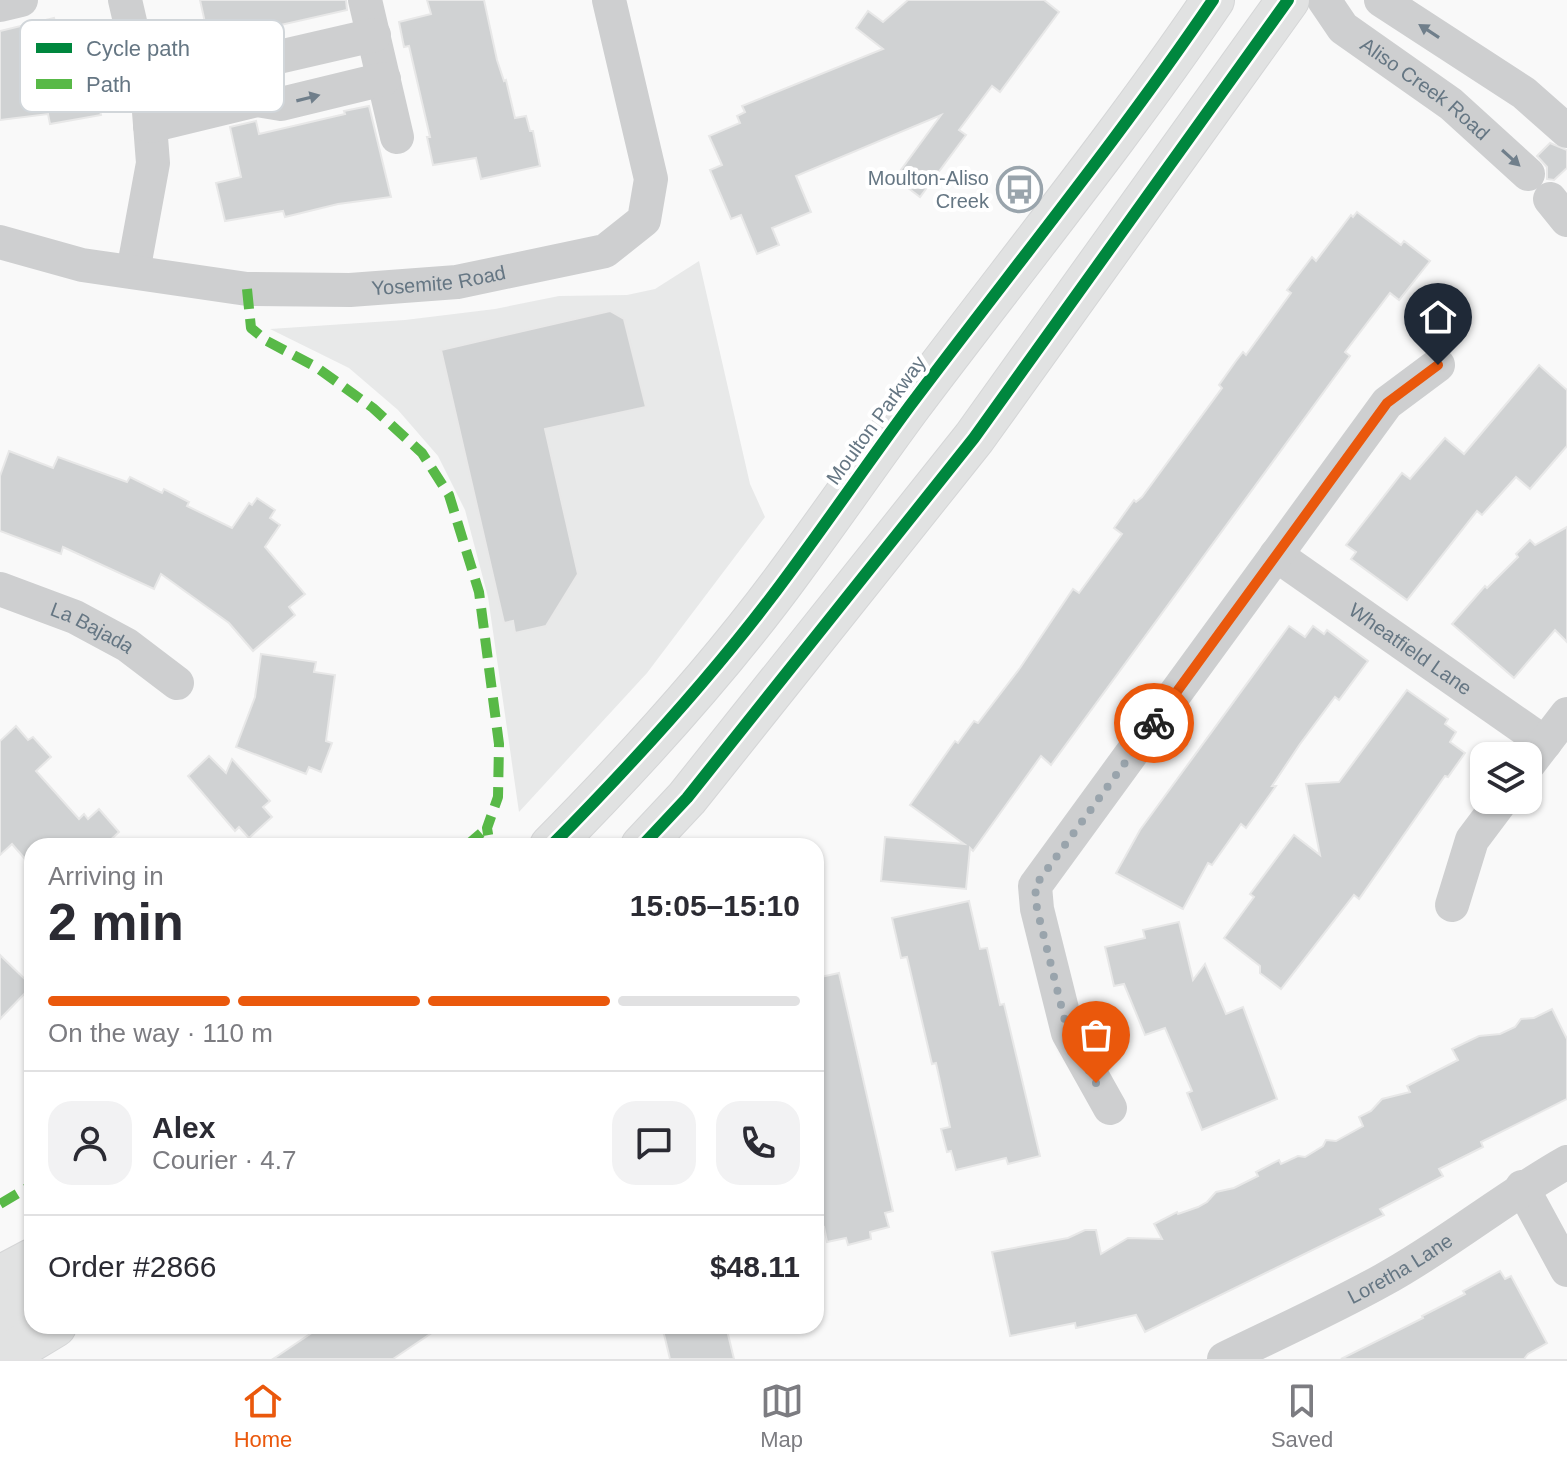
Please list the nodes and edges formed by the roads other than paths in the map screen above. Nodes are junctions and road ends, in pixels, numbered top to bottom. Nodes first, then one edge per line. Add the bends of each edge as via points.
1 (21, 0) edge
2 (125, 0) edge
3 (365, 0) edge
4 (609, 0) edge
5 (1213, 0) edge
6 (1288, 0) edge
7 (1324, 0) edge
8 (1381, 0) edge
9 (0, 5) edge
10 (129, 20) edge
11 (374, 35) junction
12 (284, 56) edge
13 (384, 79) junction
14 (284, 103) edge
15 (149, 112) edge
16 (1567, 131) edge
17 (397, 137) dead end
18 (1528, 174) dead end
19 (0, 242) edge
20 (133, 272) junction
21 (1438, 365) dead end
22 (1276, 555) junction
23 (793, 569) junction
24 (0, 589) edge
25 (177, 683) dead end
26 (1567, 714) edge
27 (1520, 742) edge
28 (1542, 746) edge
29 (687, 798) junction
30 (1492, 814) edge
31 (559, 838) edge
32 (650, 838) edge
33 (1452, 905) dead end
34 (1110, 1108) dead end
35 (1567, 1162) edge
36 (1522, 1187) junction
37 (24, 1264) edge
38 (1567, 1270) edge
39 (0, 1277) edge
40 (24, 1304) edge
41 (0, 1320) edge
42 (42, 1334) edge
43 (0, 1359) edge
44 (1224, 1359) edge

1 - 9 street
2 - 10 street
3 - 11 street
4 - 20 street, Yosemite Road via 651,179 644,220 605,251 457,282 350,290 247,289
5 - 23 main road, Moulton Parkway
6 - 29 main road via 974,438
7 -> 18 street, Aliso Creek Road via 1343,28 1451,104
16 -> 8 street via 1524,93
11 - 12 street
11 - 13 street
14 -> 13 street
13 - 17 street
15 - 20 street via 153,163
19 - 20 street, Yosemite Road via 82,265
21 - 22 street via 1387,403
22 - 27 street, Wheatfield Lane
22 - 34 street via 1035,886 1068,1033
23 - 29 main road via 792,622 687,754 681,768
23 - 31 main road, Moulton Parkway via 707,675
24 - 25 street, La Bajada via 75,617 127,645
26 - 28 street
29 - 32 main road
30 - 33 street via 1472,840
35 - 36 street, Loretha Lane
36 - 38 street
36 - 44 street, Loretha Lane via 1382,1281
37 - 39 main road
40 - 41 main road
42 - 43 main road

